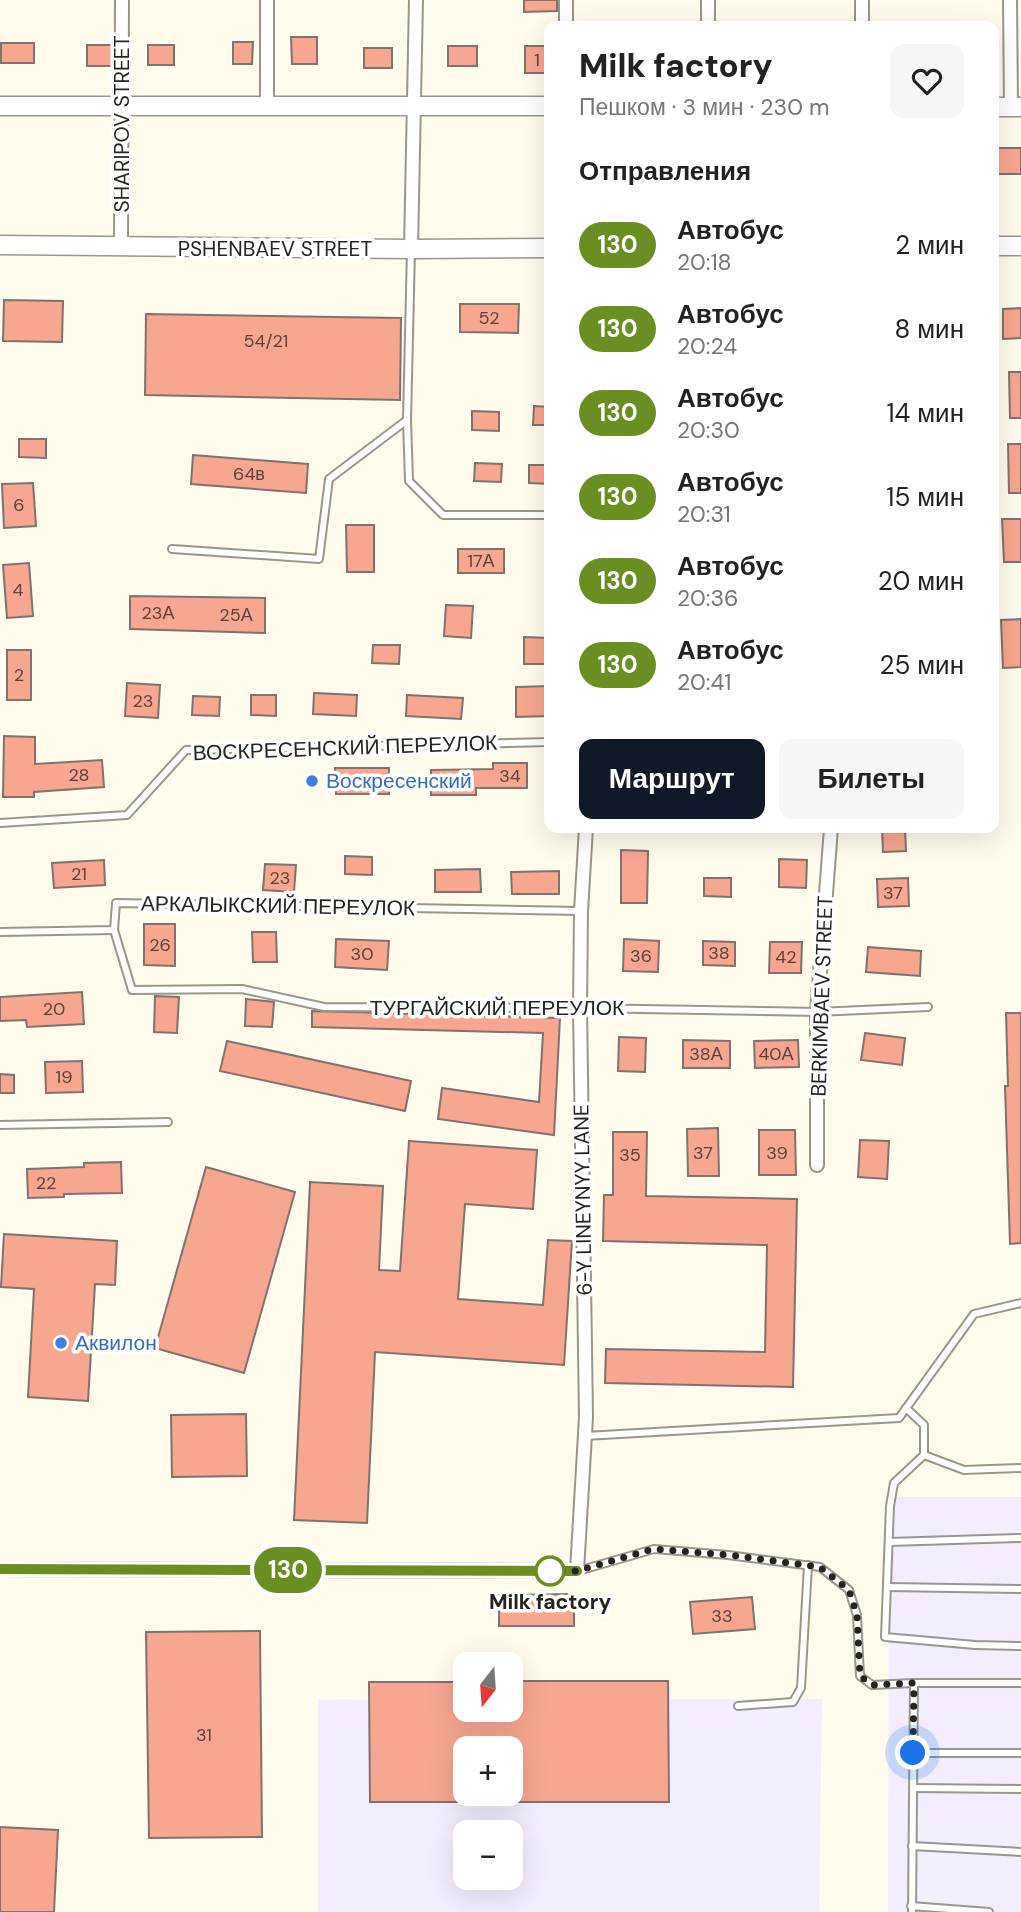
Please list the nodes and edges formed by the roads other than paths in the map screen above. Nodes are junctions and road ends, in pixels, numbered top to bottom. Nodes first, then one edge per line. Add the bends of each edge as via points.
1 (122, 0) edge
2 (267, 0) edge
3 (416, 0) edge
4 (566, 0) edge
5 (708, 0) edge
6 (862, 0) edge
7 (1010, 0) edge
8 (566, 21) edge
9 (708, 21) edge
10 (862, 21) edge
11 (0, 106) edge
12 (122, 106) junction
13 (267, 106) junction
14 (415, 106) junction
15 (544, 106) edge
16 (1009, 107) edge
17 (0, 245) edge
18 (999, 246) edge
19 (1021, 246) edge
20 (121, 248) junction
21 (544, 248) edge
22 (411, 249) junction
23 (407, 420) junction
24 (544, 515) edge
25 (172, 549) dead end
26 (544, 742) edge
27 (0, 822) edge
28 (586, 833) edge
29 (831, 833) edge
30 (581, 911) junction
31 (114, 930) junction
32 (0, 932) edge
33 (580, 1007) junction
34 (928, 1007) dead end
35 (817, 1012) junction
36 (168, 1122) dead end
37 (0, 1125) edge
38 (817, 1165) dead end
39 (1021, 1303) edge
40 (906, 1408) junction
41 (585, 1436) junction
42 (924, 1455) junction
43 (1021, 1468) edge
44 (1021, 1538) edge
45 (889, 1542) junction
46 (808, 1565) junction
47 (0, 1569) edge
48 (577, 1571) junction
49 (887, 1587) junction
50 (1021, 1589) edge
51 (1021, 1646) edge
52 (914, 1683) junction
53 (1021, 1683) edge
54 (738, 1706) dead end
55 (913, 1753) junction
56 (1021, 1753) edge
57 (912, 1788) junction
58 (1021, 1789) edge
59 (912, 1846) junction
60 (1021, 1852) edge
61 (912, 1909) edge
62 (989, 1912) edge

1 - 12 street, SHARIPOV STREET
2 - 13 street
3 - 14 street
4 - 8 street
5 - 9 street
6 - 10 street
7 - 16 street
11 - 12 street
12 - 13 street
12 - 20 street, SHARIPOV STREET
13 - 14 street
14 - 15 street
14 - 22 street
17 - 20 street, PSHENBAEV STREET
18 - 19 street
20 - 22 street, PSHENBAEV STREET
21 - 22 street, PSHENBAEV STREET
22 - 23 lane
23 - 24 lane via 409,481 443,515
23 - 25 lane via 329,480 319,559
26 - 27 lane, ВОСКРЕСЕНСКИЙ ПЕРЕУЛОК via 186,750 127,815
28 - 30 street, 6-Y LINEYNYY LANE
29 - 35 street, BERKIMBAEV STREET
30 - 31 lane, АРКАЛЫКСКИЙ ПЕРЕУЛОК via 116,903
30 - 33 street, 6-Y LINEYNYY LANE
31 - 32 lane, АРКАЛЫКСКИЙ ПЕРЕУЛОК
31 - 33 lane, ТУРГАЙСКИЙ ПЕРЕУЛОК via 132,990 242,989 324,1007
33 - 35 lane, ТУРГАЙСКИЙ ПЕРЕУЛОК
33 - 41 street, 6-Y LINEYNYY LANE
34 - 35 lane, ТУРГАЙСКИЙ ПЕРЕУЛОК
35 - 38 street, BERKIMBAEV STREET
36 - 37 lane
39 - 40 lane via 974,1314
40 - 41 lane via 899,1418
40 - 42 lane via 924,1425
41 - 48 street, 6-Y LINEYNYY LANE
42 - 43 lane via 964,1470
42 - 45 lane via 894,1483
44 - 45 lane
45 - 49 lane
46 - 48 lane via 653,1549
46 - 52 lane via 820,1567 849,1590 857,1615 860,1676 872,1685
46 - 54 lane via 798,1695 793,1702
47 - 48 street
49 - 50 lane
49 - 51 lane via 885,1637
52 - 53 lane
52 - 55 lane
55 - 56 lane
55 - 57 lane
57 - 58 lane
57 - 59 lane
59 - 60 lane
59 - 61 lane
61 - 62 lane

